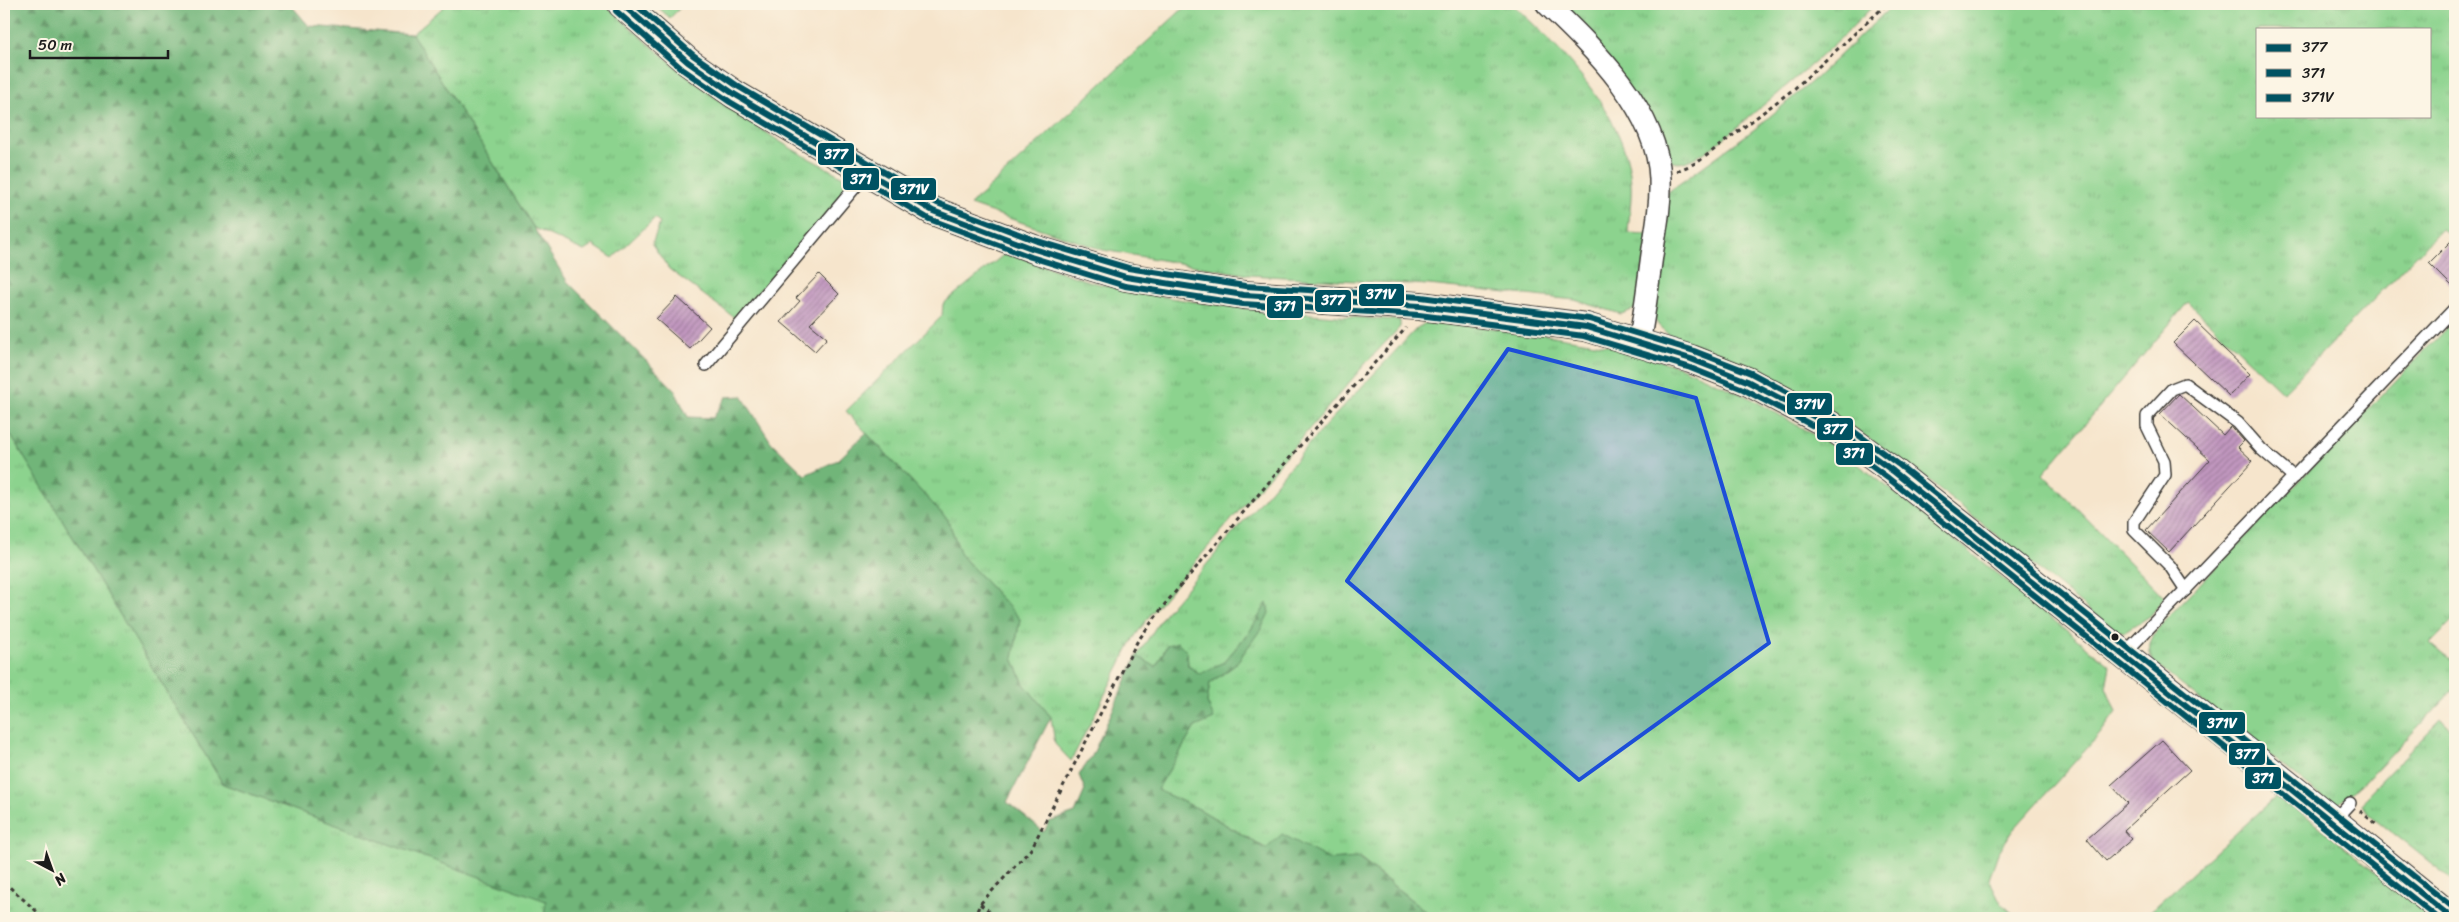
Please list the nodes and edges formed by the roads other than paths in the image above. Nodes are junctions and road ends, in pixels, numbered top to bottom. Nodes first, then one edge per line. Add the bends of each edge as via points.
1 (622, 4) edge
2 (1547, 4) edge
3 (867, 172) junction
4 (2455, 308) edge
5 (1639, 342) junction
6 (706, 365) dead end
7 (2294, 477) junction
8 (2186, 590) junction
9 (2123, 655) junction
10 (2452, 918) edge

1 - 3 main road via 688,62 734,94
2 - 5 street via 1626,88 1650,135 1660,178 1659,202
3 - 5 main road via 933,211 1034,249 1126,277 1244,296 1420,306 1586,327
3 - 6 lane
4 - 7 lane
5 - 9 main road via 1748,381 1830,425 1893,471
7 - 8 lane
7 - 8 lane via 2261,449 2238,423 2185,384 2172,389 2147,416 2147,426 2164,461 2165,475 2134,522 2134,530 2170,566
8 - 9 lane
9 - 10 main road via 2342,812

